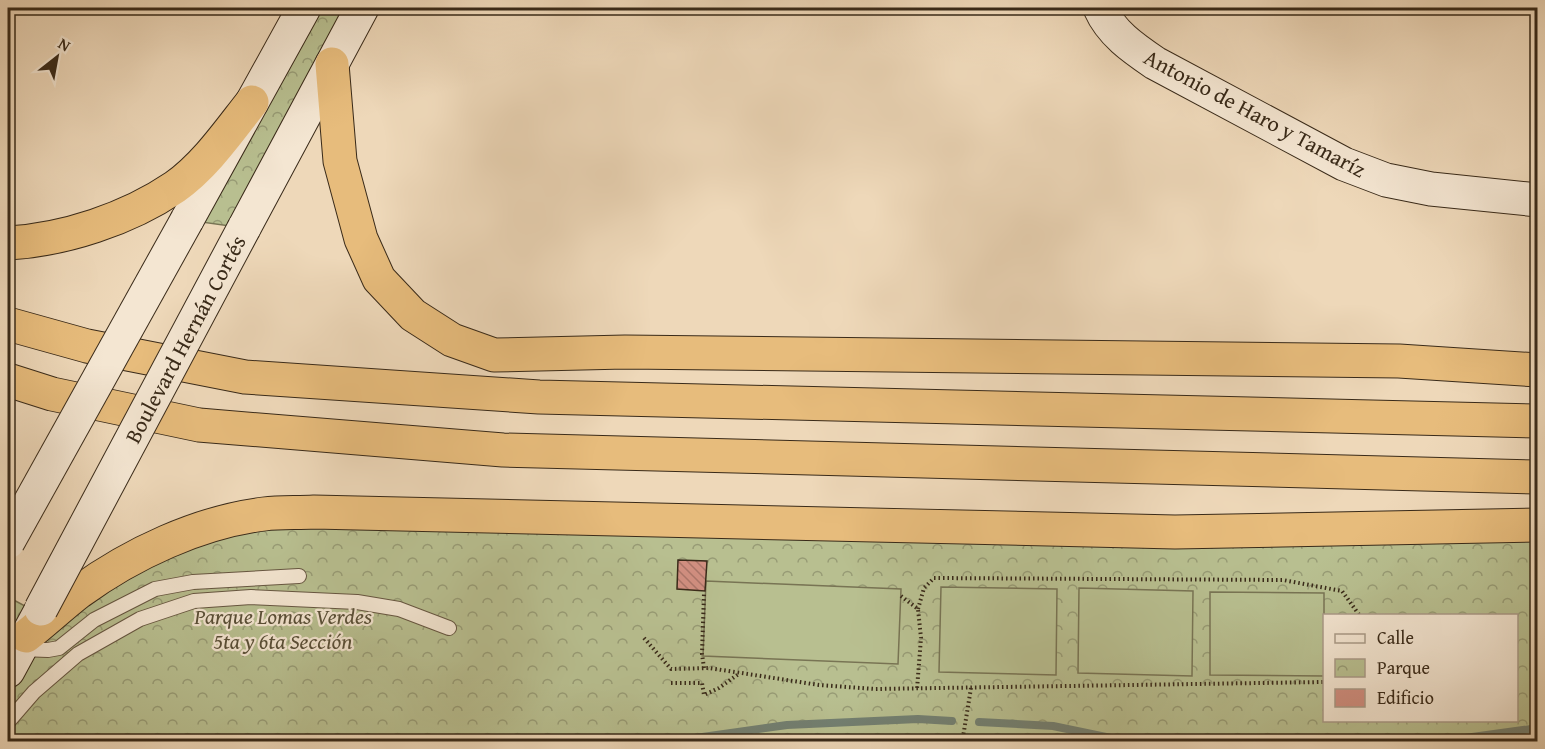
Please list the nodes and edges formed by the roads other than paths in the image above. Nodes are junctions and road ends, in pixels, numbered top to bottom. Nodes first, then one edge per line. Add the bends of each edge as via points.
1 (304, 8) edge
2 (362, 8) edge
3 (1100, 8) edge
4 (332, 64) junction
5 (252, 102) junction
6 (1538, 200) edge
7 (8, 243) edge
8 (8, 324) edge
9 (1538, 370) edge
10 (8, 380) edge
11 (1538, 421) edge
12 (1538, 477) edge
13 (1538, 525) edge
14 (8, 542) edge
15 (299, 576) dead end
16 (231, 578) junction
17 (232, 598) junction
18 (449, 628) dead end
19 (24, 641) edge
20 (8, 722) edge

1 - 5 main road
2 - 4 main road, Boulevard Hernán Cortés
3 - 6 main road, Antonio de Haro y Tamaríz via 1126,43 1155,63 1344,164 1386,180 1431,189
4 - 9 highway via 340,161 361,239 378,279 413,315 432,328 452,340 494,355 625,352 1399,361
4 - 19 main road, Boulevard Hernán Cortés, bridge
5 - 7 highway via 196,168 152,201 108,221 60,236
5 - 14 main road, bridge
8 - 11 highway via 87,346 246,377 540,397
10 - 12 highway via 52,394 199,425 503,450
13 - 19 highway via 1175,532 264,514 189,532 156,547 80,592
15 - 16 lane
16 - 17 lane
16 - 19 lane via 155,589 94,620 59,648 48,650
17 - 18 lane via 357,602 399,609
17 - 20 lane via 194,601 140,619 78,654 34,692

